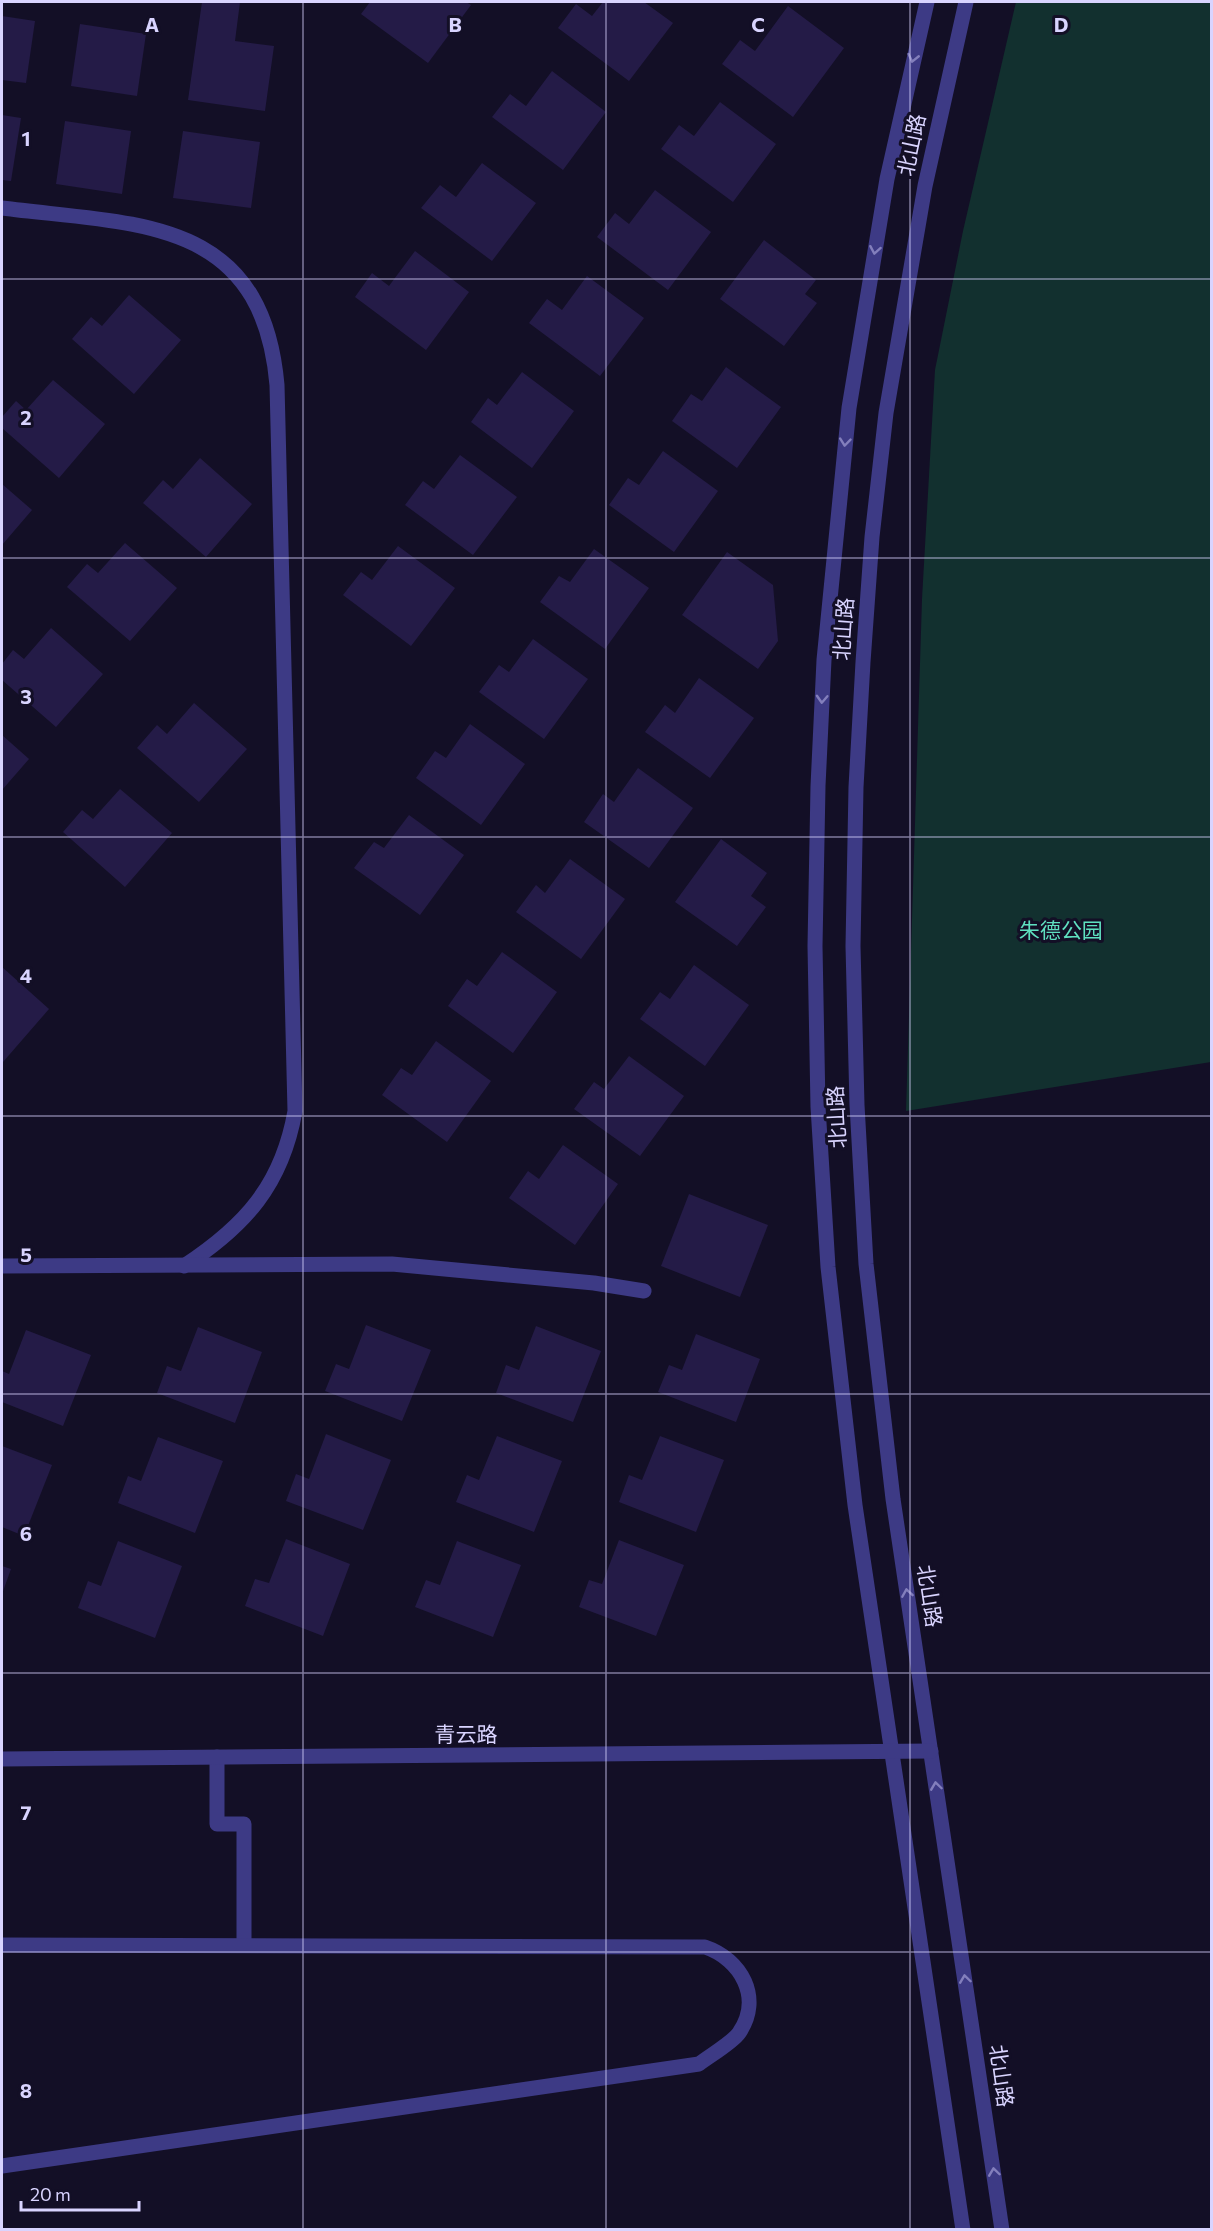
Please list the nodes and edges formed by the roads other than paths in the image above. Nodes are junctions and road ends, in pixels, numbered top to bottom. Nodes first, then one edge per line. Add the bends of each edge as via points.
1 (927, 2) edge
2 (966, 2) edge
3 (2, 208) edge
4 (2, 1266) edge
5 (184, 1266) junction
6 (644, 1291) dead end
7 (931, 1751) junction
8 (892, 1752) junction
9 (217, 1757) junction
10 (2, 1759) edge
11 (2, 1945) edge
12 (244, 1945) junction
13 (2, 2166) edge
14 (963, 2229) edge
15 (1002, 2229) edge

1 -> 8 street, 北山路 via 887,179 849,408 825,649 818,786 818,1107 828,1267 855,1505
7 -> 2 street, 北山路 via 893,1499 866,1264 856,1083 856,787 873,537 886,413 925,186
3 - 5 street via 152,227 208,251 247,287 263,318 275,359 295,1111 290,1139 272,1180 243,1219
4 - 5 street
5 - 6 street via 392,1264 594,1282
7 - 8 street, 青云路
15 -> 7 street, 北山路
8 - 9 street, 青云路
8 - 14 street, 北山路
9 - 10 street, 青云路
9 - 12 street via 217,1824 244,1824
11 - 12 street
12 - 13 street via 705,1947 718,1951 739,1969 746,1982 749,2008 739,2034 699,2064

